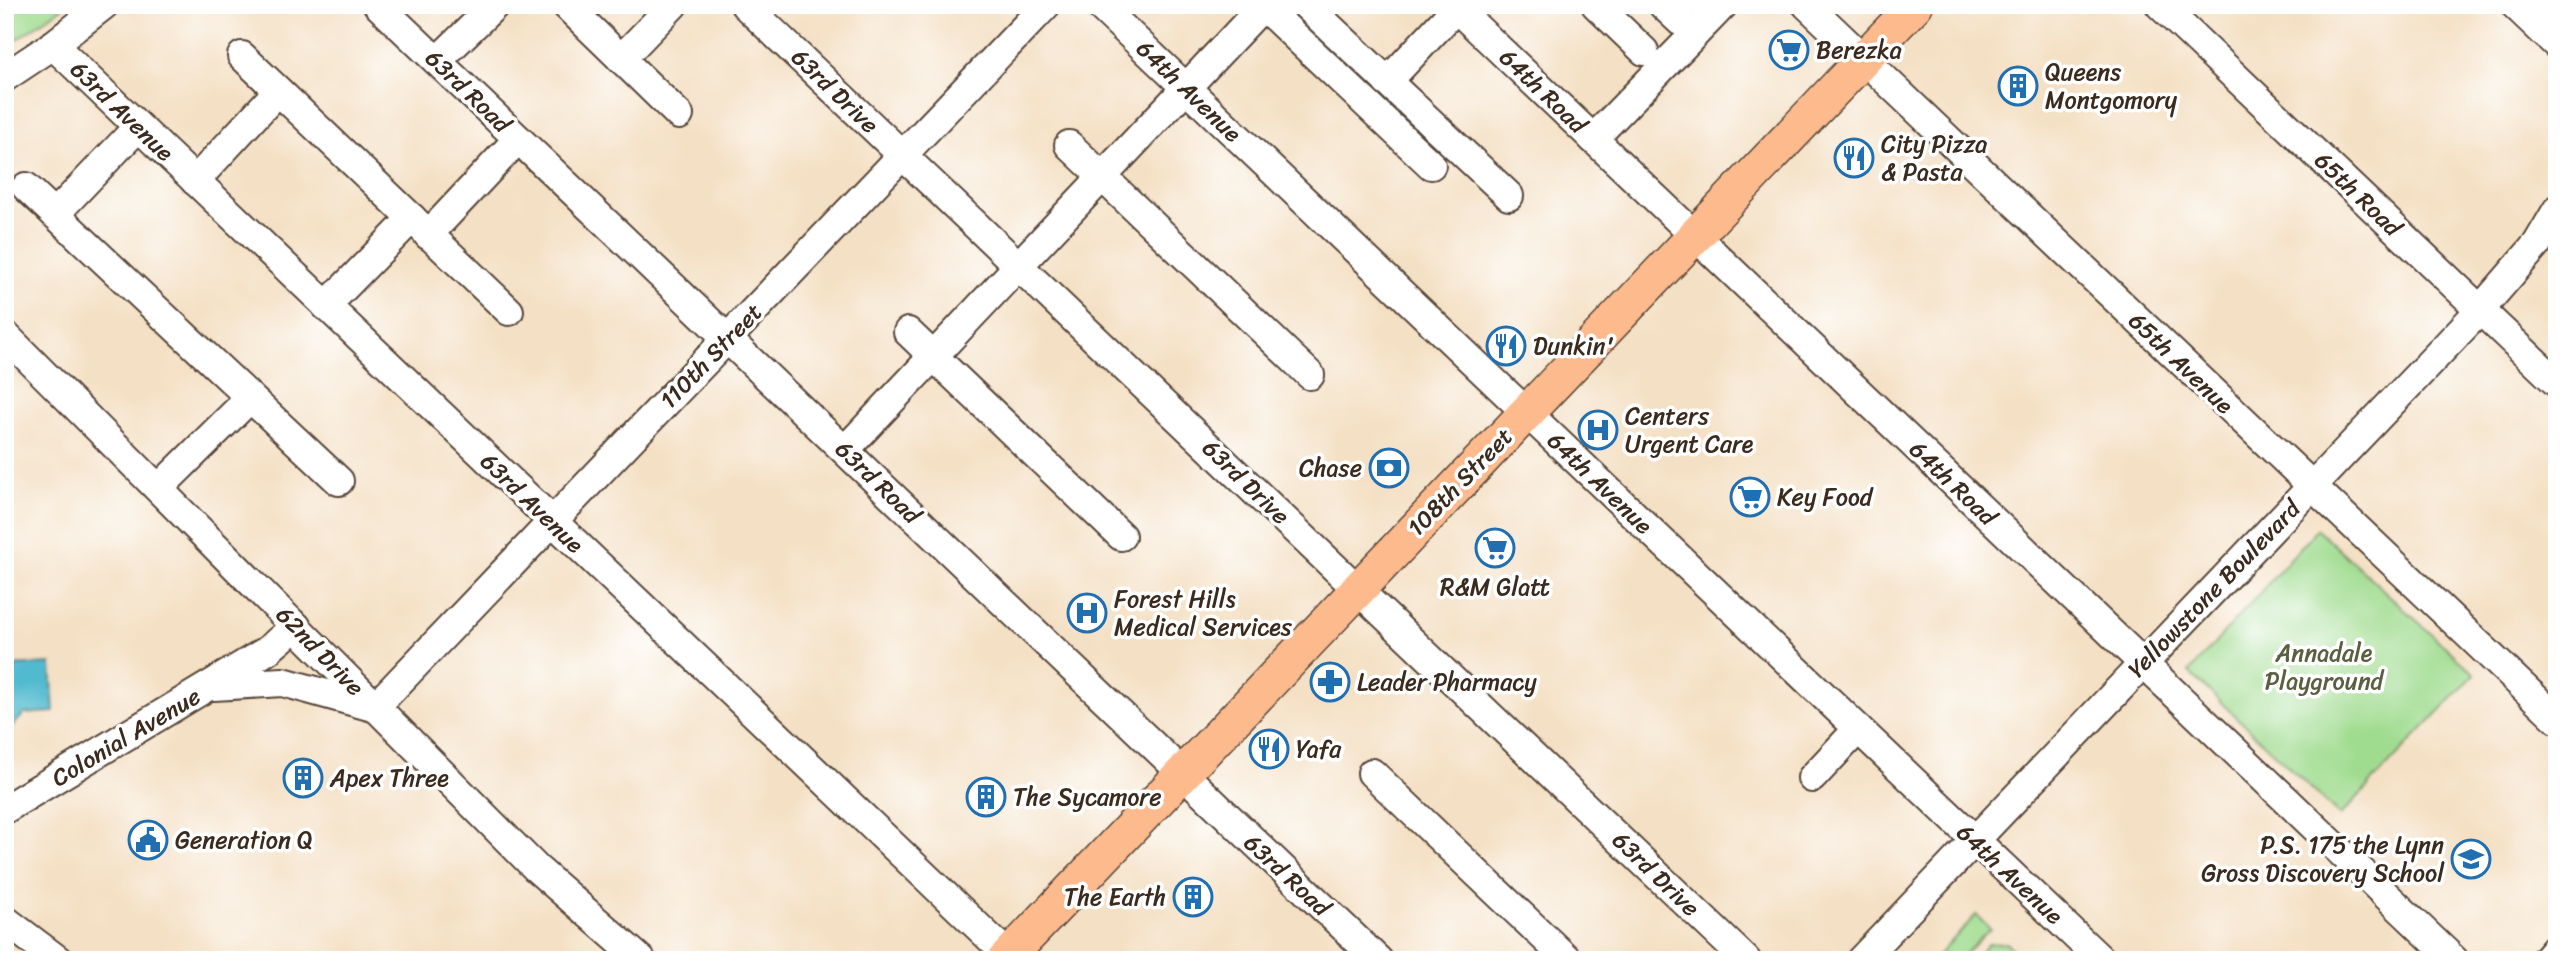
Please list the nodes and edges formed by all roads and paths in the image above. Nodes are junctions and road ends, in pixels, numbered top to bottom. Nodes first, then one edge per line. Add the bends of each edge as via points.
1 (104, 5) edge
2 (379, 5) edge
3 (495, 5) edge
4 (566, 5) edge
5 (673, 5) edge
6 (745, 5) edge
7 (1046, 5) edge
8 (1099, 5) edge
9 (1306, 5) edge
10 (1596, 5) edge
11 (1723, 5) edge
12 (1807, 5) edge
13 (1915, 5) edge
14 (2160, 5) edge
15 (2515, 5) edge
16 (1262, 6) edge
17 (1456, 6) edge
18 (53, 45) junction
19 (2557, 45) edge
20 (1644, 51) dead end
21 (242, 56) dead end
22 (621, 59) junction
23 (1863, 59) junction
24 (437, 61) junction
25 (5, 77) edge
26 (1387, 82) junction
27 (1186, 88) junction
28 (278, 91) junction
29 (679, 115) dead end
30 (138, 127) junction
31 (519, 139) junction
32 (1593, 139) junction
33 (1069, 145) dead end
34 (902, 155) junction
35 (1431, 165) dead end
36 (1103, 178) junction
37 (195, 181) junction
38 (26, 187) dead end
39 (1509, 197) dead end
40 (2557, 210) edge
41 (55, 214) junction
42 (420, 227) junction
43 (1695, 237) junction
44 (1019, 266) junction
45 (326, 306) junction
46 (2480, 310) junction
47 (509, 311) dead end
48 (908, 332) dead end
49 (5, 335) edge
50 (727, 338) junction
51 (934, 356) junction
52 (1310, 375) dead end
53 (2557, 383) edge
54 (250, 398) junction
55 (1526, 413) junction
56 (845, 450) junction
57 (339, 481) dead end
58 (2312, 487) junction
59 (159, 488) junction
60 (553, 522) junction
61 (1121, 536) dead end
62 (1358, 589) junction
63 (296, 626) junction
64 (2143, 664) junction
65 (211, 686) junction
66 (375, 707) junction
67 (2557, 719) edge
68 (1858, 729) junction
69 (1372, 773) dead end
70 (1184, 774) junction
71 (1812, 778) dead end
72 (5, 808) edge
73 (1975, 840) junction
74 (5, 920) edge
75 (2557, 946) edge
76 (1009, 959) edge
77 (58, 960) edge
78 (640, 960) edge
79 (1378, 960) edge
80 (1567, 960) edge
81 (1746, 960) edge
82 (1861, 960) edge
83 (2101, 960) edge
84 (2454, 960) edge
85 (2545, 960) edge

1 - 18 street
2 - 24 street, 63rd Road
3 - 24 street
4 - 22 street
5 - 22 street
6 - 34 street, 63rd Drive
7 - 34 street, 110th Street
8 - 27 street, 64th Avenue
9 - 26 street
10 - 20 street
11 - 32 street
12 - 23 street, 65th Avenue
13 - 23 main road, 108th Street
14 - 46 street, 65th Road
15 - 19 street
16 - 27 street
16 - 35 street
17 - 26 street
17 - 32 street, 64th Road
18 - 25 street
18 - 30 street, 63rd Avenue
21 - 28 street
22 - 29 street
23 - 43 main road, 108th Street
23 - 58 street, 65th Avenue
24 - 31 street, 63rd Road
26 - 39 street
27 - 36 street
27 - 55 street, 64th Avenue
28 - 37 street
28 - 42 street
30 - 37 street, 63rd Avenue
30 - 41 street
31 - 42 street
31 - 50 street, 63rd Road
32 - 43 street, 64th Road
33 - 36 street
34 - 44 street, 63rd Drive
34 - 50 street, 110th Street
36 - 44 street
36 - 52 street
37 - 45 street, 63rd Avenue
38 - 41 street
40 - 46 street, Yellowstone Boulevard via 2537,244
41 - 54 street
42 - 45 street
42 - 47 street
43 - 55 main road, 108th Street
43 - 64 street, 64th Road
44 - 51 street
44 - 62 street, 63rd Drive
45 - 60 street, 63rd Avenue
46 - 53 street, 65th Road
46 - 58 street, Yellowstone Boulevard
48 - 51 street
49 - 59 street, 62nd Drive
50 - 56 street, 63rd Road
50 - 60 street, 110th Street
51 - 56 street
51 - 61 street
54 - 57 street
54 - 59 street
55 - 62 main road, 108th Street
55 - 68 street, 64th Avenue
56 - 70 street, 63rd Road
58 - 64 street, Yellowstone Boulevard
58 - 67 street, 65th Avenue
59 - 63 street, 62nd Drive
60 - 66 street, 110th Street
60 - 76 street, 63rd Avenue
62 - 70 main road, 108th Street
62 - 81 street, 63rd Drive
63 - 65 street, Colonial Avenue
63 - 66 street, 62nd Drive
64 - 73 street, Yellowstone Boulevard
64 - 84 street, 64th Road
65 - 66 street, Colonial Avenue via 283,682
65 - 72 street, Colonial Avenue
66 - 78 street, 62nd Drive via 536,868
68 - 71 street
68 - 73 street, 64th Avenue
69 - 80 street
70 - 76 main road, 108th Street
70 - 79 street, 63rd Road
73 - 82 street, Yellowstone Boulevard
73 - 83 street, 64th Avenue
74 - 77 street
75 - 85 street

